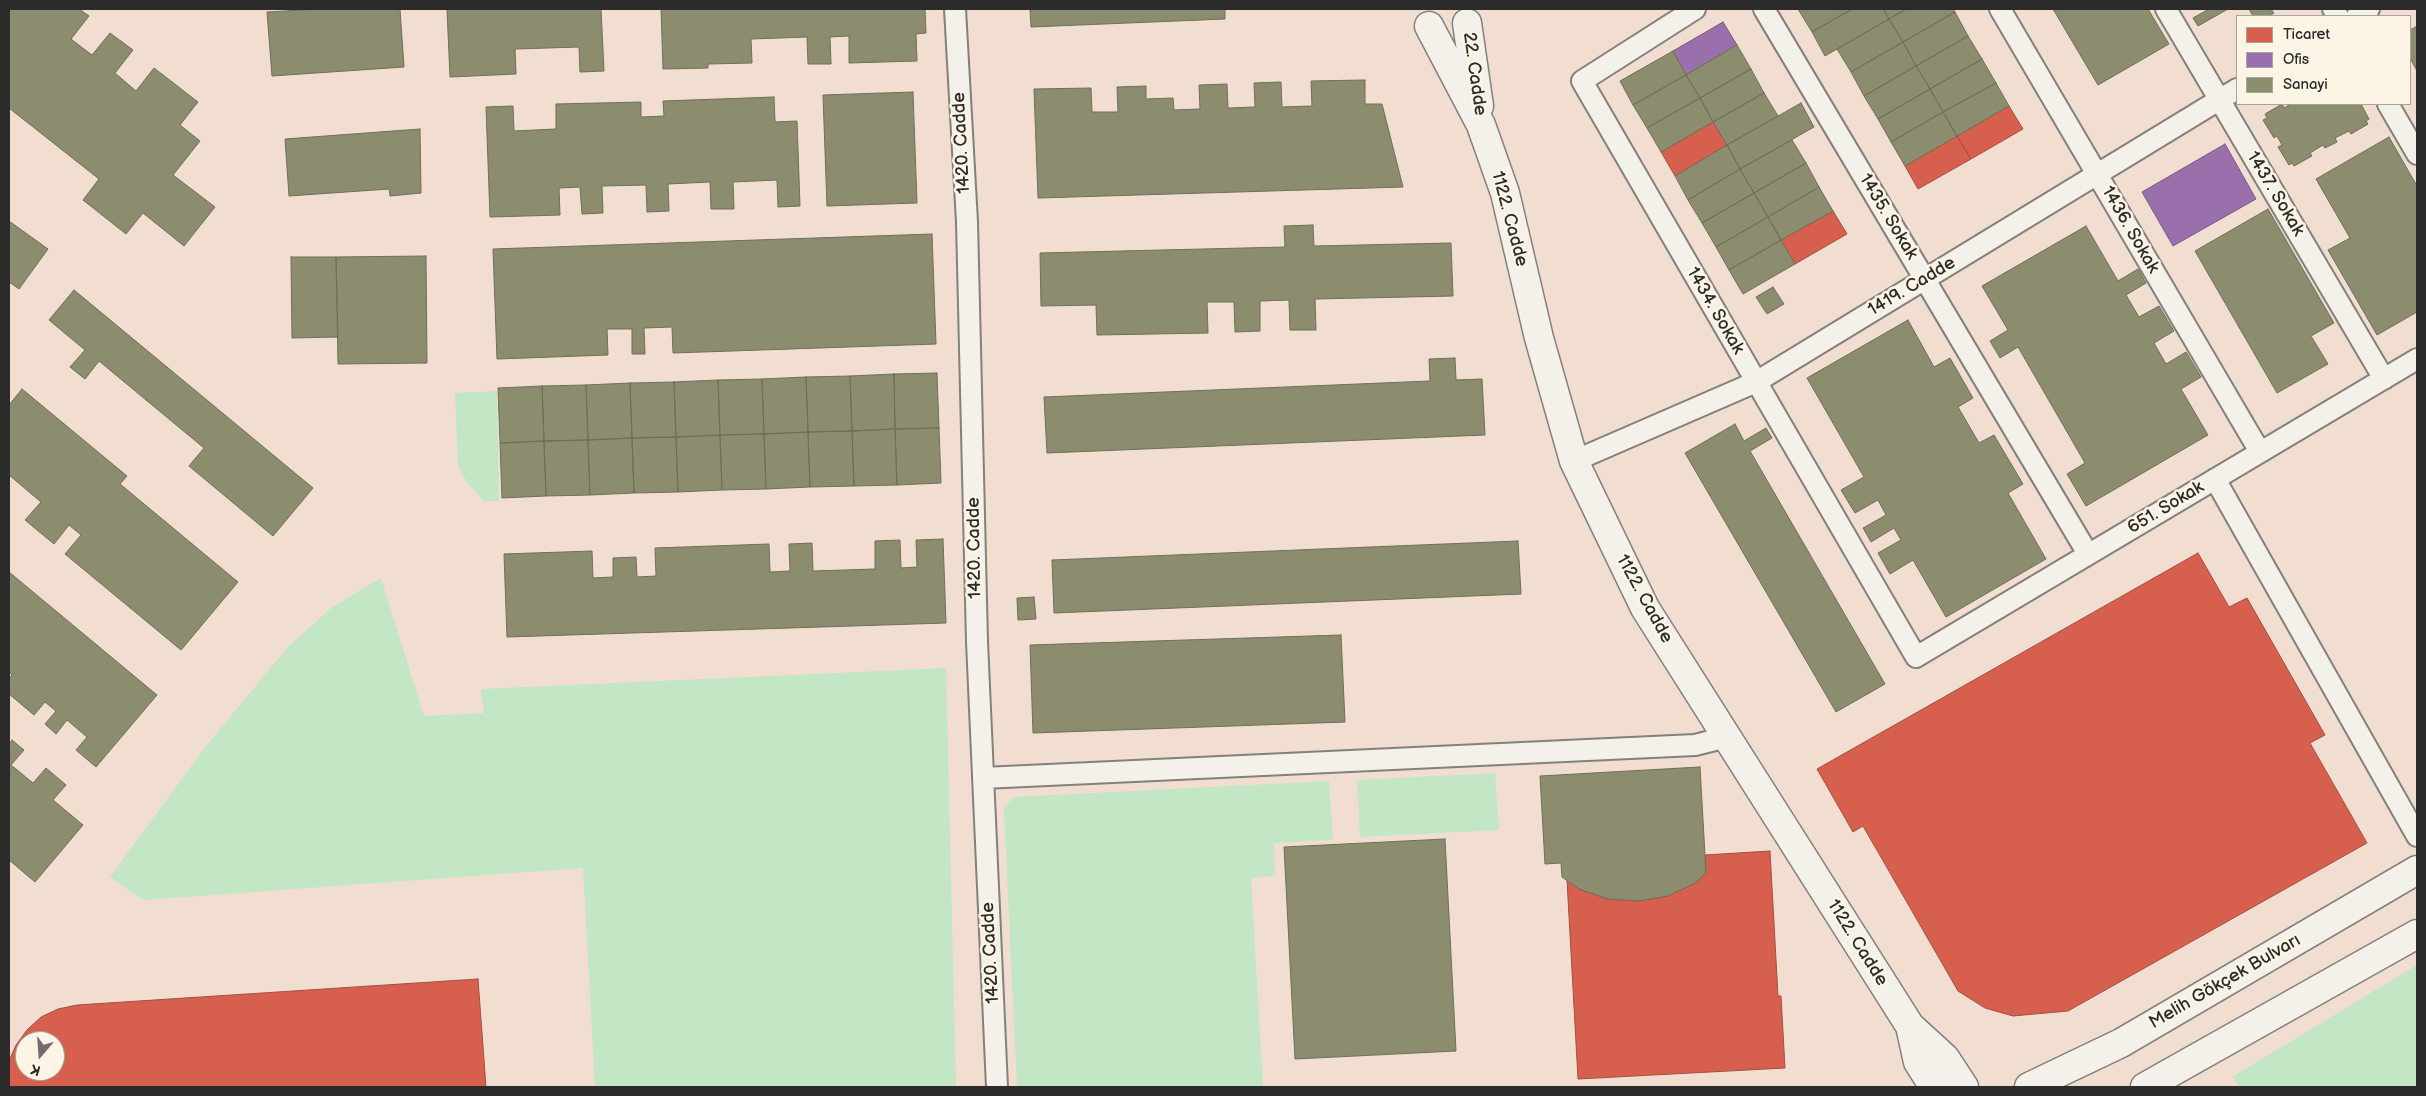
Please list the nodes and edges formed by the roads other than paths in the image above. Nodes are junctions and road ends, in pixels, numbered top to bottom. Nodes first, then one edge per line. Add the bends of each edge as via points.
1 (955, 9) edge
2 (1695, 9) edge
3 (1764, 9) edge
4 (2000, 9) edge
5 (2166, 9) edge
6 (1471, 16) edge
7 (1423, 17) edge
8 (2236, 90) edge
9 (2220, 100) junction
10 (2389, 105) edge
11 (1481, 125) junction
12 (2417, 154) edge
13 (2097, 174) junction
14 (1925, 279) junction
15 (2417, 359) edge
16 (2384, 379) junction
17 (1756, 382) junction
18 (2260, 452) junction
19 (1574, 461) junction
20 (2215, 479) junction
21 (2088, 554) junction
22 (1916, 657) joint
23 (1727, 737) junction
24 (983, 778) junction
25 (2417, 836) edge
26 (2417, 870) edge
27 (2417, 934) edge
28 (1910, 1026) junction
29 (997, 1087) edge
30 (1934, 1087) edge
31 (1964, 1087) edge
32 (2029, 1087) edge
33 (2145, 1087) edge

1 - 24 street, 1420. Cadde via 967,222
2 - 17 street, 1434. Sokak via 1582,81
3 - 14 street, 1435. Sokak
4 - 13 street, 1436. Sokak
5 - 9 street, 1437. Sokak
6 - 7 main road via 1453,30 1436,30
6 - 11 main road, 22. Cadde
7 - 11 main road
8 - 9 street, 1419. Cadde
9 - 13 street, 1419. Cadde
9 - 16 street, 1437. Sokak
10 - 12 street
11 - 19 main road, 1122. Cadde via 1505,193 1539,338
13 - 14 street, 1419. Cadde
13 - 18 street, 1436. Sokak
14 - 17 street, 1419. Cadde
14 - 21 street, 1435. Sokak
15 - 16 street, 651. Sokak
16 - 18 street, 651. Sokak
17 - 19 street, 1419. Cadde
17 - 22 street, 1434. Sokak
18 - 20 street, 651. Sokak
19 - 23 main road, 1122. Cadde via 1645,608
20 - 21 street, 651. Sokak
20 - 25 street
21 - 22 street, 651. Sokak
23 - 24 street via 1695,745
23 - 28 main road, 1122. Cadde
24 - 29 street, 1420. Cadde
26 - 32 main road, Melih Gökçek Bulvarı via 2121,1043
27 - 33 main road
28 - 30 main road, 1122. Cadde via 1918,1062
28 - 31 main road, 1122. Cadde via 1945,1058

